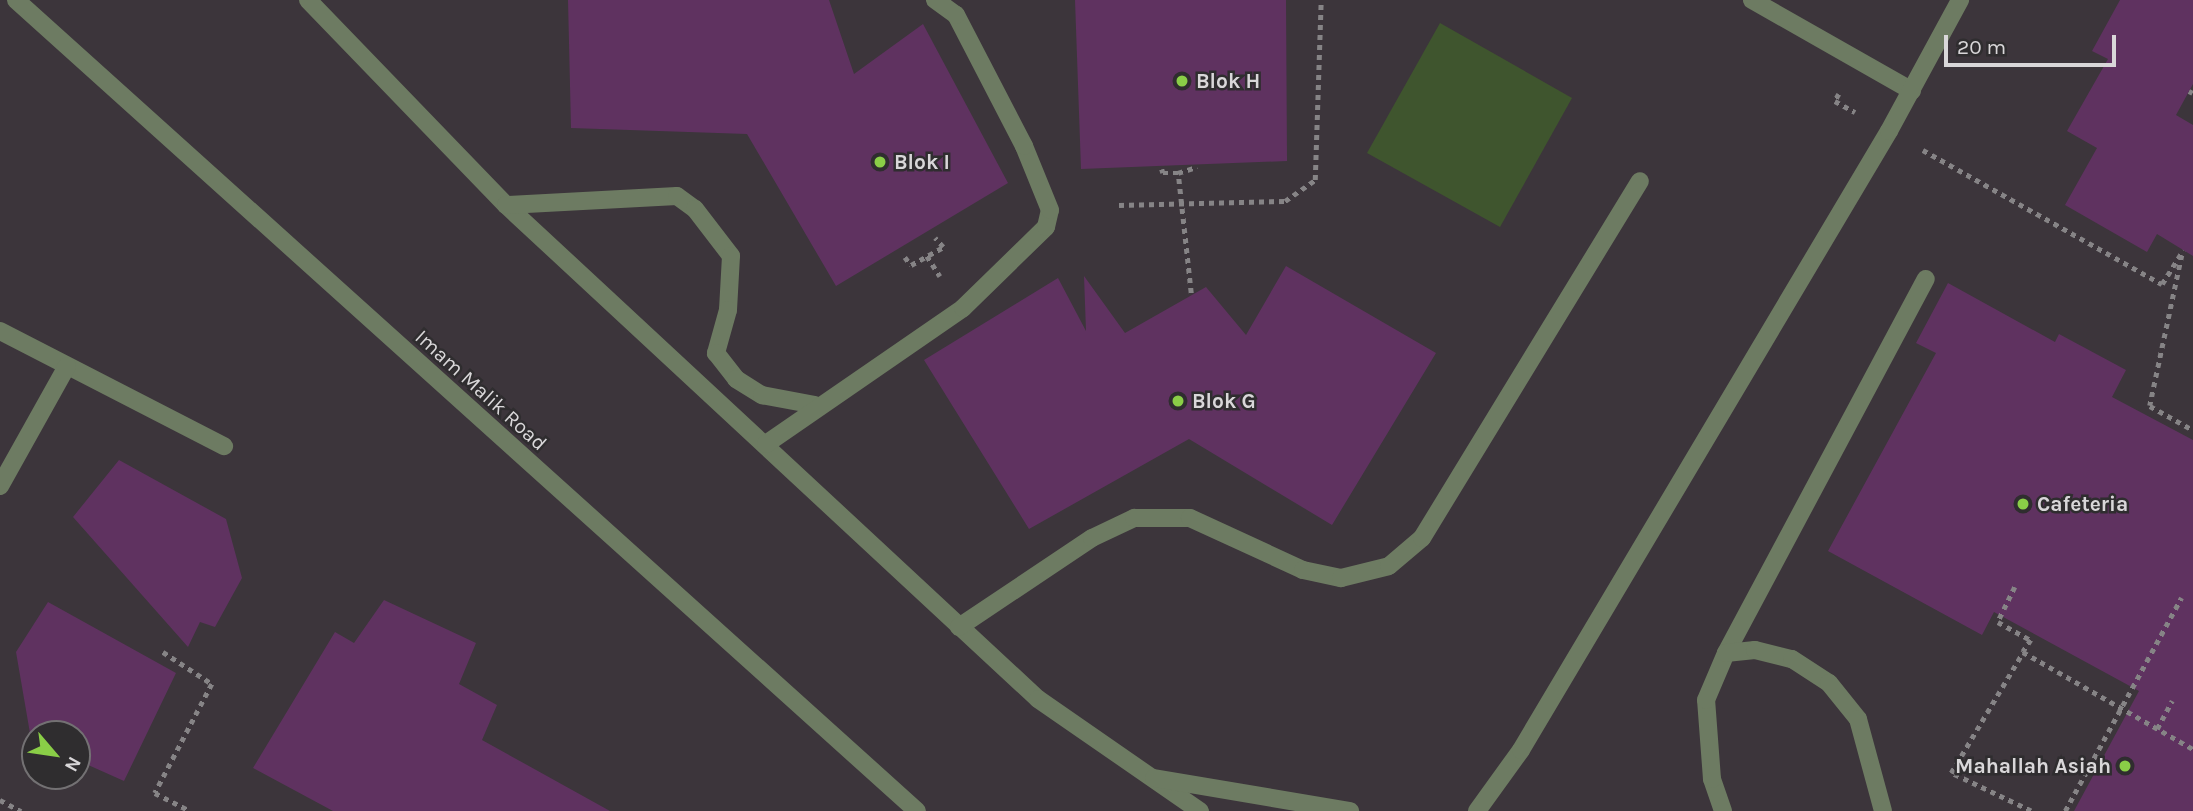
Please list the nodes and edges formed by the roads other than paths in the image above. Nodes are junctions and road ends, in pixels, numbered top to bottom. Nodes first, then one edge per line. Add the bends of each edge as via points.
1 (16, 0) edge
2 (935, 0) edge
3 (1752, 0) edge
4 (1959, 0) edge
5 (313, 1) edge
6 (1912, 91) junction
7 (1640, 181) dead end
8 (506, 205) junction
9 (1926, 279) dead end
10 (0, 331) edge
11 (68, 366) junction
12 (815, 405) junction
13 (766, 444) junction
14 (224, 446) dead end
15 (0, 486) edge
16 (959, 627) junction
17 (1726, 653) junction
18 (1143, 776) junction
19 (916, 811) edge
20 (1200, 811) edge
21 (1350, 811) edge
22 (1477, 811) edge
23 (1723, 811) edge
24 (1883, 811) edge

1 - 19 lane, Imam Malik Road
2 - 12 lane via 956,15 1024,146 1050,210 1046,227 962,307
3 - 6 lane
4 - 6 lane
5 - 8 lane
6 - 22 lane via 1521,750
7 - 16 lane via 1422,538 1389,566 1341,578 1303,570 1190,518 1134,518 1092,537
8 - 12 lane via 677,196 695,209 731,256 728,310 716,353 736,379 762,395
8 - 13 lane
9 - 17 lane
10 - 11 lane
11 - 14 lane
11 - 15 lane
12 - 13 lane
13 - 16 lane
16 - 18 lane via 1038,699
17 - 23 lane via 1706,700 1712,779
17 - 24 lane via 1755,650 1792,659 1829,683 1858,719
18 - 20 lane
18 - 21 lane

